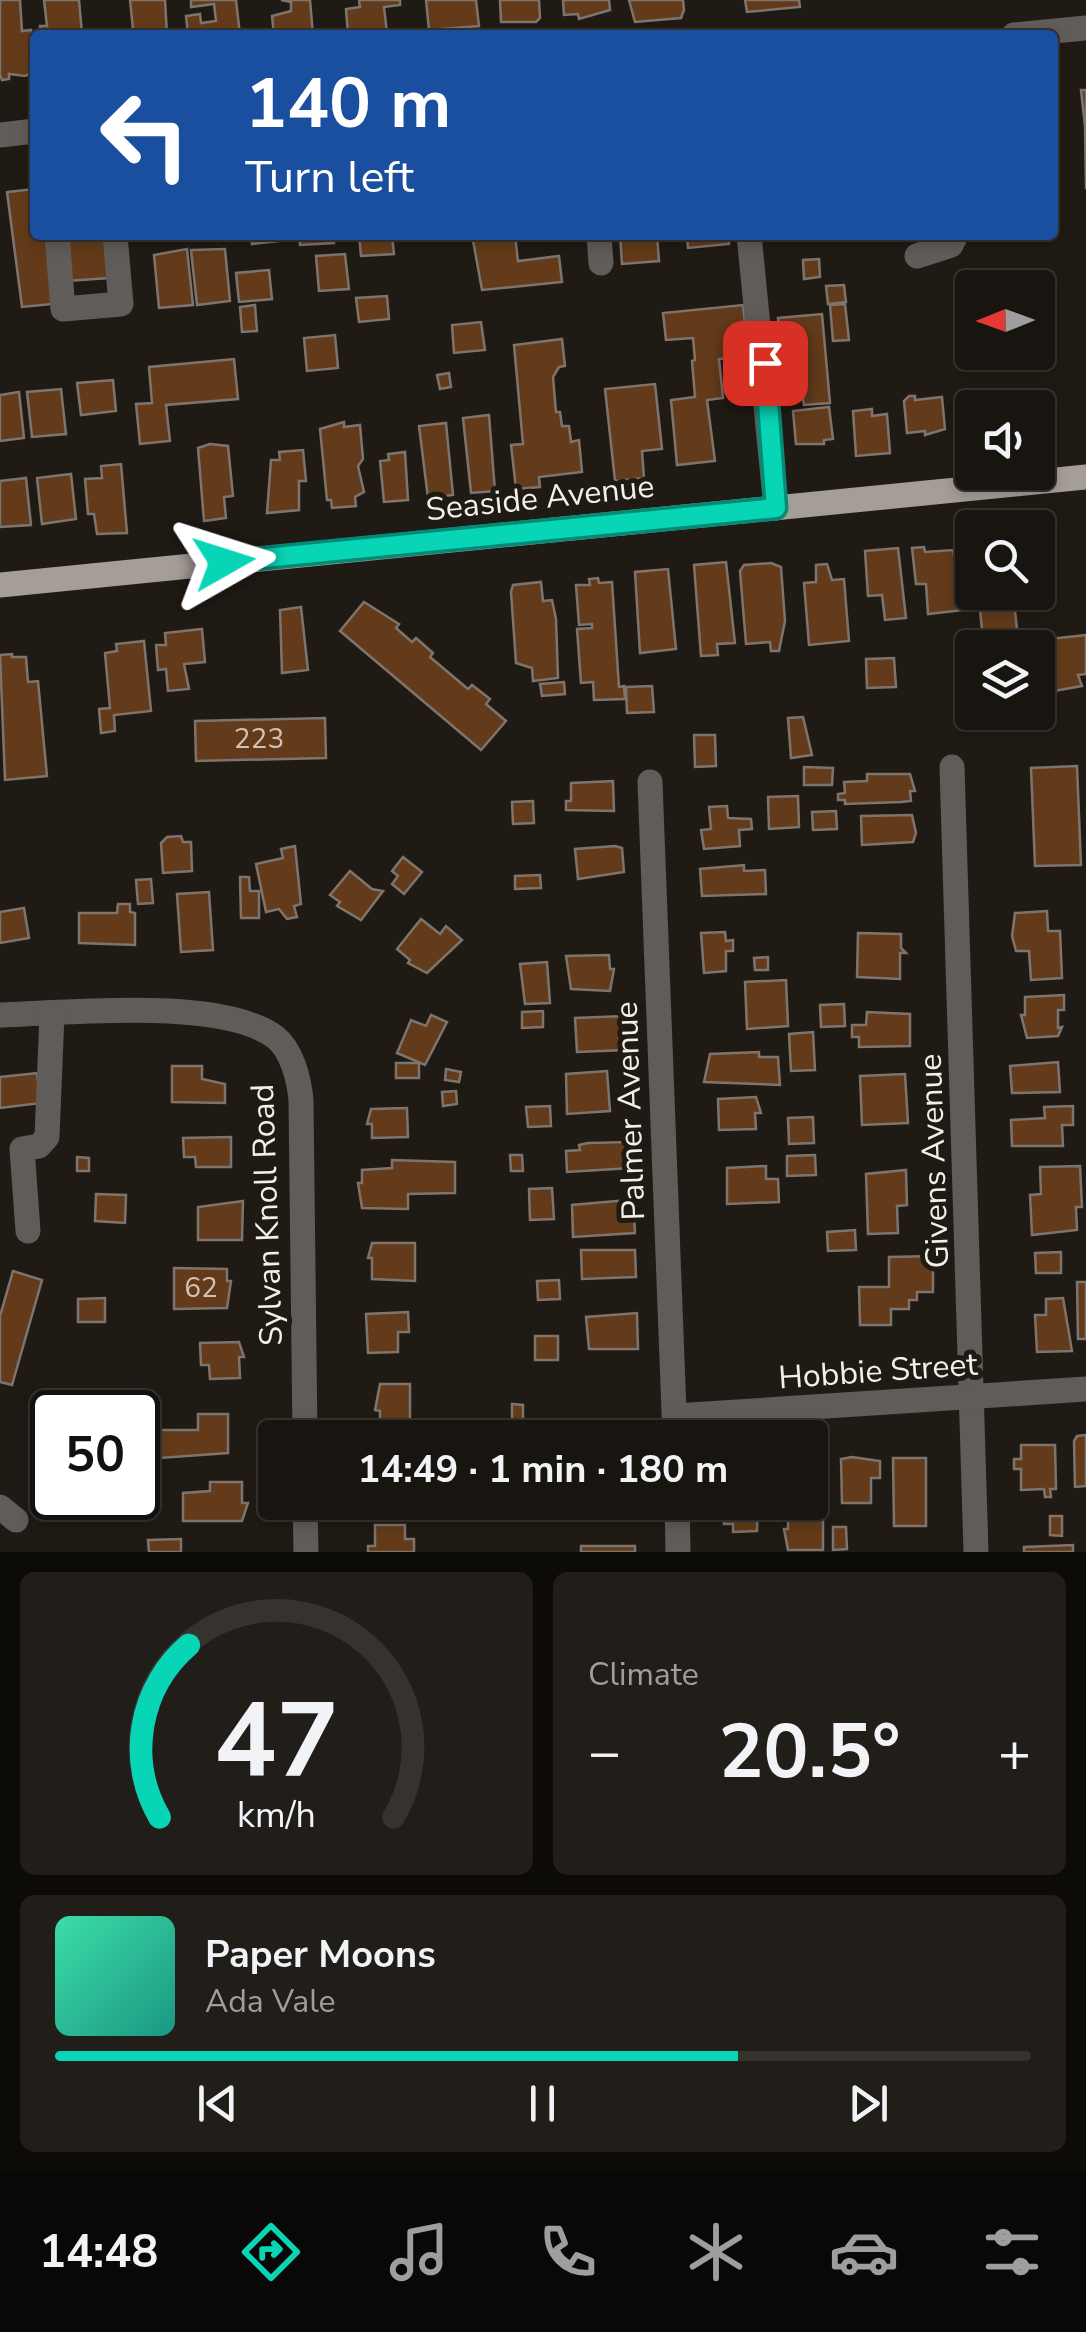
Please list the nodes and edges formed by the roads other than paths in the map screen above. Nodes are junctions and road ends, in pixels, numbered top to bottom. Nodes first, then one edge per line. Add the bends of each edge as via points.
1 (1086, 28) edge
2 (1058, 31) edge
3 (30, 132) edge
4 (0, 134) edge
5 (57, 240) edge
6 (115, 240) edge
7 (600, 240) edge
8 (749, 240) edge
9 (954, 240) edge
10 (917, 256) dead end
11 (602, 262) dead end
12 (1086, 477) edge
13 (776, 508) junction
14 (0, 584) edge
15 (952, 767) dead end
16 (650, 782) dead end
17 (52, 1014) junction
18 (0, 1015) edge
19 (28, 1231) dead end
20 (1086, 1389) edge
21 (974, 1398) junction
22 (305, 1420) edge
23 (675, 1420) edge
24 (739, 1420) edge
25 (305, 1520) edge
26 (677, 1520) edge
27 (306, 1552) edge
28 (678, 1552) edge
29 (976, 1552) edge

1 - 2 street
3 - 4 street
5 - 6 street via 63,309 121,304
7 - 11 street
8 - 13 street
9 - 10 street
12 - 13 main road, Seaside Avenue
13 - 14 main road, Seaside Avenue
15 - 21 street, Givens Avenue
16 - 23 street, Palmer Avenue
17 - 18 street, Sylvan Knoll Road
17 - 19 street via 47,1136 39,1146 22,1149
17 - 22 street, Sylvan Knoll Road via 224,1015 279,1039 299,1078 301,1100
20 - 21 street, Hobbie Street
21 - 24 street, Hobbie Street
21 - 29 street, Givens Avenue
25 - 27 street
26 - 28 street

